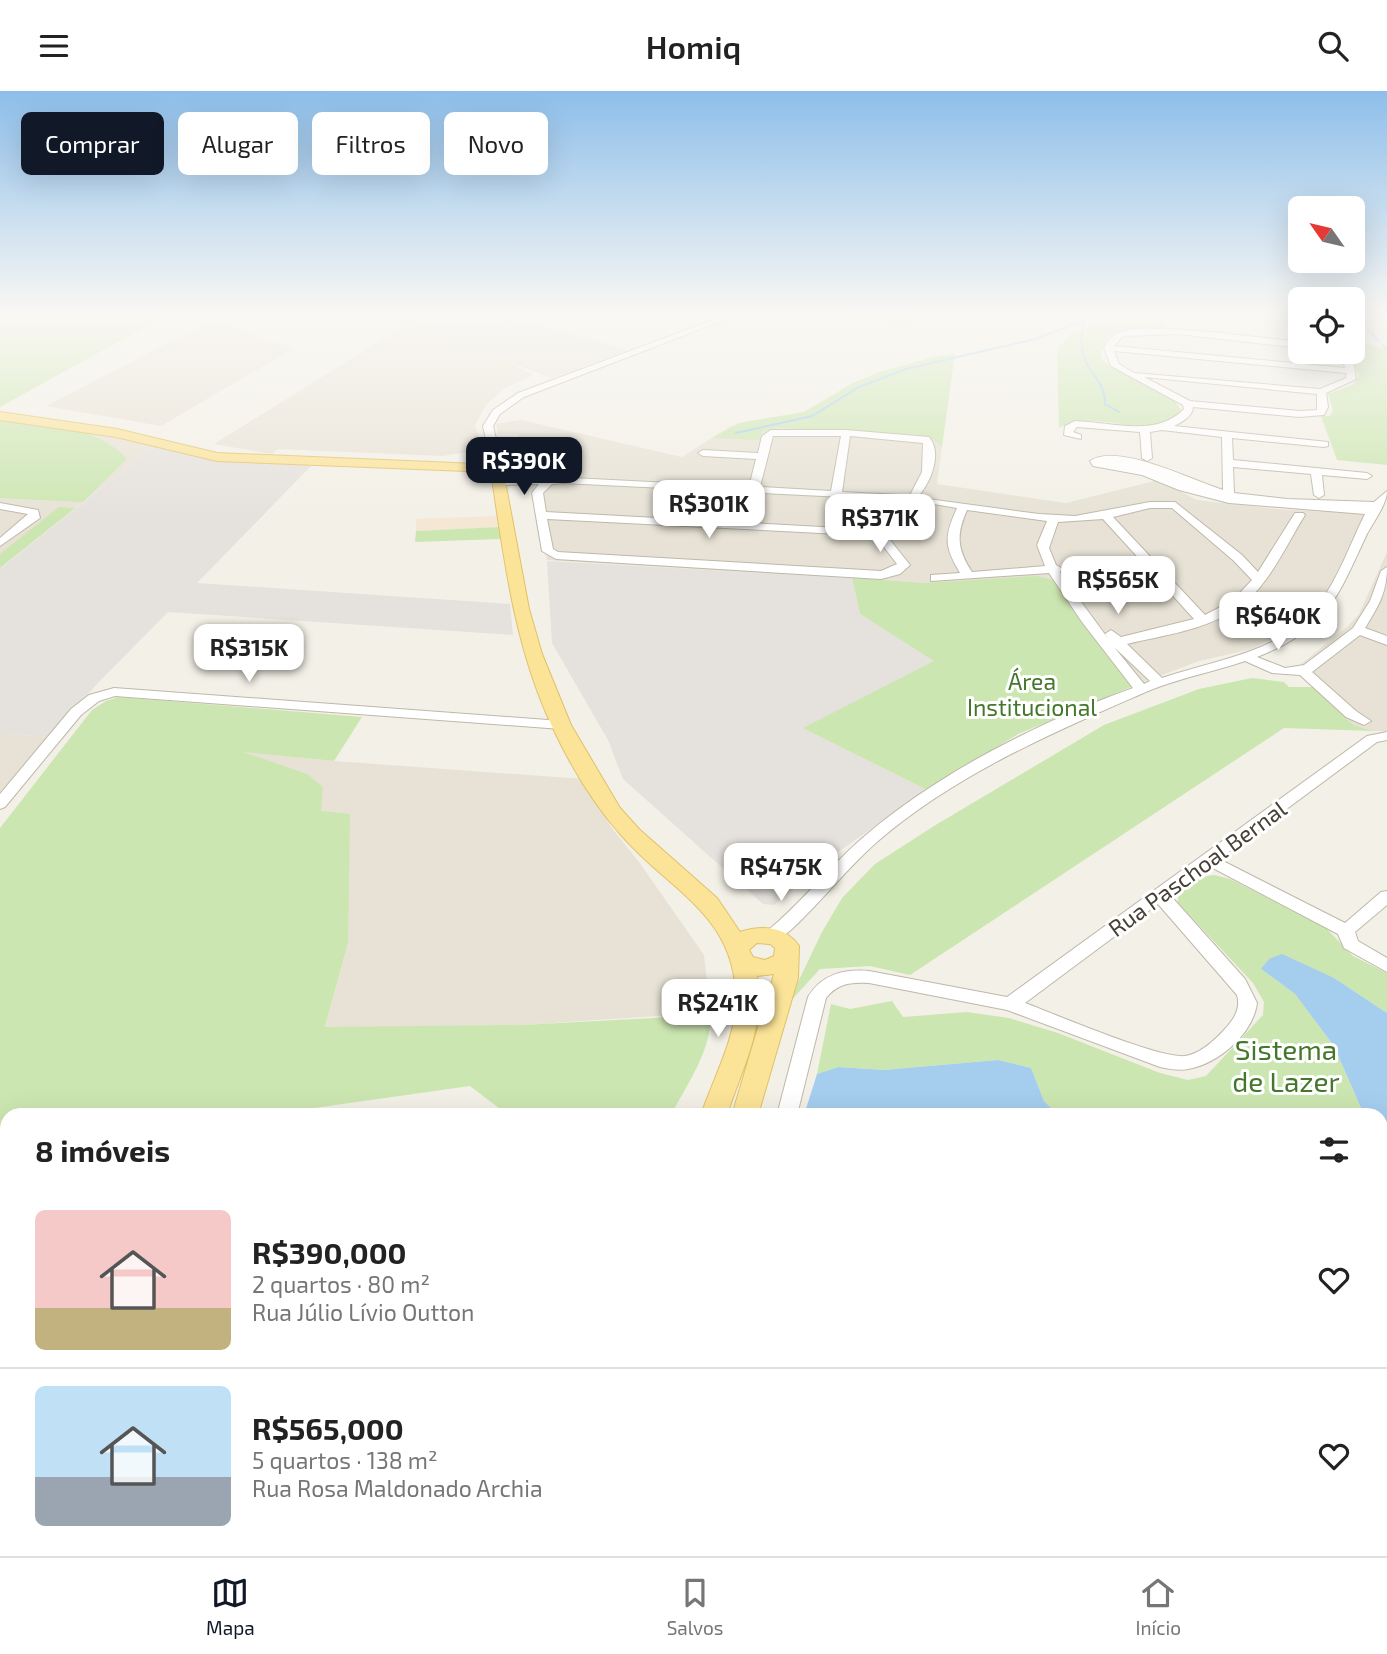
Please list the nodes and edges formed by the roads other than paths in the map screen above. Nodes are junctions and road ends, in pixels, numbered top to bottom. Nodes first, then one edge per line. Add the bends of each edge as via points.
1 (550, 382) edge
2 (1147, 382) edge
3 (1224, 382) edge
4 (1348, 382) edge
5 (1321, 392) junction
6 (1188, 404) junction
7 (0, 416) edge
8 (1177, 423) junction
9 (1161, 427) junction
10 (1145, 429) junction
11 (1192, 430) junction
12 (846, 433) junction
13 (1227, 434) junction
14 (1077, 437) dead end
15 (1324, 444) dead end
16 (703, 453) dead end
17 (762, 456) junction
18 (1147, 458) dead end
19 (1229, 463) junction
20 (1316, 472) junction
21 (498, 475) junction
22 (1367, 476) dead end
23 (548, 478) junction
24 (1230, 482) junction
25 (754, 489) junction
26 (1208, 490) junction
27 (836, 493) junction
28 (1387, 494) edge
29 (1229, 495) junction
30 (1320, 495) dead end
31 (907, 499) junction
32 (932, 501) dead end
33 (1281, 501) junction
34 (964, 505) junction
35 (0, 506) edge
36 (1373, 508) junction
37 (541, 515) junction
38 (1299, 515) dead end
39 (1106, 516) junction
40 (1054, 519) junction
41 (884, 534) junction
42 (0, 543) edge
43 (1238, 558) junction
44 (1271, 558) junction
45 (1053, 568) junction
46 (1387, 571) edge
47 (968, 575) junction
48 (935, 578) dead end
49 (1259, 580) junction
50 (1384, 589) edge
51 (1203, 621) junction
52 (1358, 630) junction
53 (1387, 641) edge
54 (1112, 643) junction
55 (1246, 656) junction
56 (1229, 660) junction
57 (1306, 674) junction
58 (1160, 683) junction
59 (1142, 690) junction
60 (1364, 720) dead end
61 (561, 725) junction
62 (1387, 736) edge
63 (0, 804) edge
64 (1209, 860) junction
65 (1160, 895) junction
66 (1387, 896) edge
67 (1346, 930) junction
68 (765, 947) junction
69 (1387, 966) edge
70 (1010, 1004) junction
71 (717, 1108) edge
72 (747, 1108) edge
73 (790, 1108) edge

1 - 21 street via 508,402 488,426
2 - 6 street
3 - 5 street
4 - 5 street
5 - 6 street via 1321,413 1313,415
6 - 8 street via 1189,410
7 - 21 main road via 117,433 217,457
8 - 9 street
8 - 11 street
9 - 10 street
9 - 11 street
10 - 14 street via 1075,424 1068,433
10 - 18 street
11 - 13 street
12 - 17 street via 771,433
12 - 27 street
12 - 31 street via 928,442 925,484
13 - 15 street
13 - 19 street
16 - 17 street
17 - 25 street
19 - 20 street
19 - 24 street
20 - 22 street
20 - 30 street
21 - 23 street
21 - 61 main road via 521,609
23 - 25 street
23 - 37 street via 537,493
24 - 26 street
24 - 29 street
24 - 33 street
25 - 27 street
26 - 29 street
26 - 36 street via 1160,474 1183,488 1229,500
27 - 31 street
28 - 36 street
29 - 33 street
31 - 41 street
32 - 34 street
33 - 36 street
34 - 40 street
34 - 47 street via 952,527 952,539 954,553
35 - 42 street via 34,512 34,518
36 - 55 street via 1328,606 1299,631
37 - 41 street
37 - 41 street via 548,551 556,555 881,575 904,565
38 - 44 street
39 - 40 street
39 - 43 street via 1163,503 1175,505
39 - 51 street
40 - 45 street via 1042,545
43 - 44 street
43 - 49 street
44 - 49 street
45 - 47 street
45 - 54 street
46 - 50 street
47 - 48 street
49 - 51 street via 1236,604
50 - 52 street
51 - 54 street
52 - 53 street
52 - 57 street
54 - 58 street
54 - 59 street
55 - 56 street
55 - 57 street via 1272,669
56 - 57 street via 1251,671
56 - 58 street
57 - 60 street
58 - 59 street
59 - 68 street via 1027,740 960,777 874,837
61 - 63 street via 114,692 94,698 76,712
61 - 68 main road via 611,811 632,835
62 - 64 street, Rua Paschoal Bernal via 1372,739
64 - 65 street, Rua Paschoal Bernal
64 - 67 street
65 - 70 street, Rua Paschoal Bernal
65 - 70 street via 1247,996 1245,1017 1210,1052 1194,1061 1160,1060
66 - 67 street
67 - 69 street via 1350,944
68 - 71 main road via 743,1036
68 - 72 main road via 786,978
70 - 73 street via 869,977 835,980 817,997

